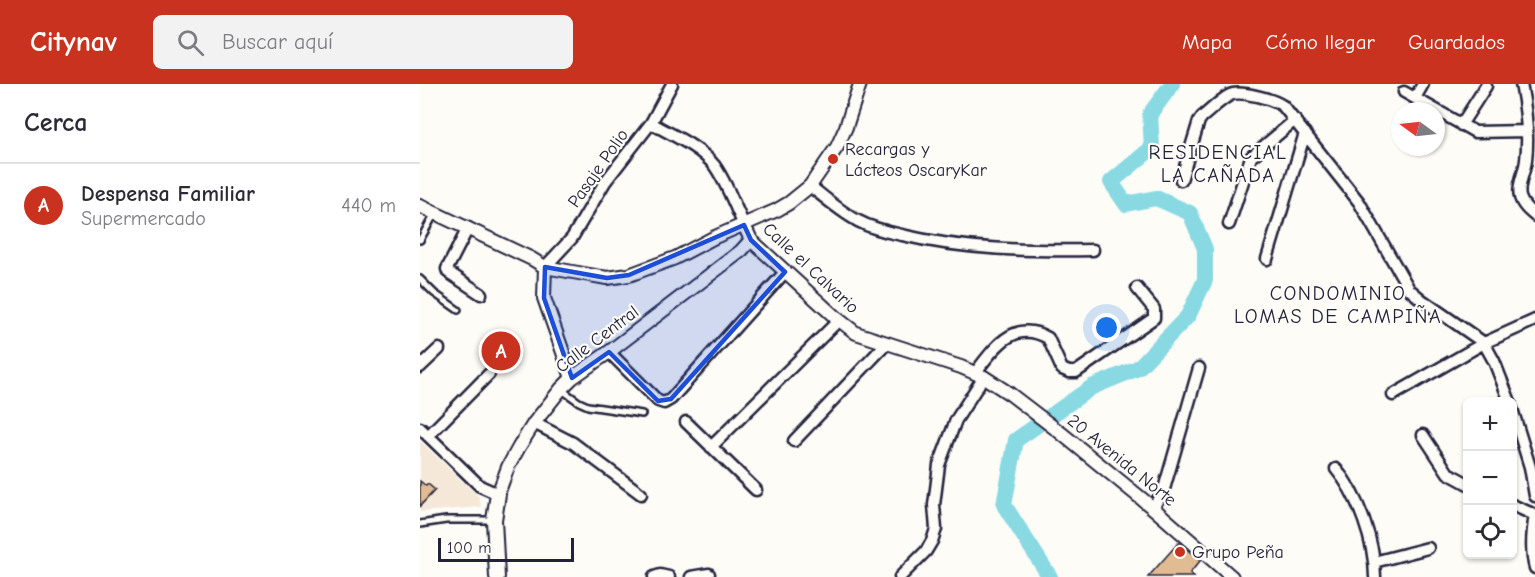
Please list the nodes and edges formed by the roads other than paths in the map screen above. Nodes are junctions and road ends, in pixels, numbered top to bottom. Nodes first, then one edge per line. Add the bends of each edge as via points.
1 (672, 84) edge
2 (860, 84) edge
3 (1423, 84) edge
4 (1521, 84) edge
5 (1486, 86) dead end
6 (1404, 92) dead end
7 (1415, 98) junction
8 (1294, 120) junction
9 (651, 123) junction
10 (1461, 125) junction
11 (1527, 131) junction
12 (1305, 133) junction
13 (1181, 180) dead end
14 (810, 186) junction
15 (420, 206) edge
16 (435, 213) junction
17 (1535, 216) edge
18 (1229, 224) dead end
19 (744, 225) junction
20 (468, 228) junction
21 (420, 240) edge
22 (751, 240) junction
23 (1093, 249) dead end
24 (1267, 259) dead end
25 (545, 267) junction
26 (785, 272) junction
27 (420, 279) edge
28 (1137, 288) dead end
29 (481, 294) dead end
30 (458, 310) dead end
31 (839, 320) junction
32 (1535, 320) edge
33 (887, 343) junction
34 (1484, 343) junction
35 (439, 349) dead end
36 (609, 352) junction
37 (420, 367) edge
38 (1199, 369) dead end
39 (489, 374) dead end
40 (572, 378) junction
41 (979, 378) junction
42 (561, 389) junction
43 (1392, 395) dead end
44 (1508, 397) edge
45 (642, 414) dead end
46 (686, 422) dead end
47 (534, 423) junction
48 (1517, 425) edge
49 (424, 432) edge
50 (1423, 435) dead end
51 (794, 441) dead end
52 (711, 447) junction
53 (1336, 469) dead end
54 (1463, 482) edge
55 (756, 490) dead end
56 (498, 494) junction
57 (641, 494) dead end
58 (1535, 496) edge
59 (1517, 507) edge
60 (1153, 508) junction
61 (1535, 515) edge
62 (494, 520) junction
63 (420, 524) edge
64 (1428, 548) dead end
65 (1374, 562) junction
66 (1535, 568) edge
67 (709, 574) dead end
68 (496, 577) edge
69 (654, 577) edge
70 (669, 577) edge
71 (691, 577) edge
72 (900, 577) edge
73 (1232, 577) edge
74 (1375, 577) edge

1 - 9 street, Pasaje Polio
2 - 14 street via 837,147
3 - 7 street
4 - 11 street
5 - 10 street
6 - 7 street
7 - 10 street
8 - 12 street
8 - 13 street via 1278,103 1241,94 1229,96 1199,121
8 - 18 street via 1251,157
9 - 19 street via 713,164
9 - 25 street, Pasaje Polio via 605,182 572,238
10 - 11 street via 1475,132
11 - 17 street via 1519,196
12 - 24 street
12 - 34 street via 1359,202 1409,289
14 - 19 street via 783,206
14 - 23 street via 859,222 915,238 1016,250
15 - 16 street, Calle el Calvario
16 - 20 street, Calle el Calvario
16 - 21 lane
19 - 22 street, Calle el Calvario
19 - 25 street, Calle el Calvario via 629,275 607,278
20 - 25 street, Calle el Calvario
20 - 29 street via 447,269
22 - 26 street, Calle el Calvario
22 - 36 street, Calle Central
25 - 40 street via 544,298 552,330
26 - 31 street, Calle el Calvario
26 - 36 street via 664,403
27 - 30 lane
28 - 41 street via 1154,309 1152,320 1076,372 1062,369 1048,338 1027,332 1003,340
31 - 33 street, Calle el Calvario via 856,333
31 - 52 street
32 - 34 street
33 - 41 street, Calle el Calvario via 961,367
33 - 51 street
34 - 43 street
34 - 44 street
35 - 37 street
36 - 40 street, Calle Central
38 - 60 street via 1164,489
39 - 49 street
40 - 42 street, Calle Central
41 - 60 street, 20 Avenida Norte via 1010,394
41 - 72 street via 956,420 939,465 932,541
42 - 45 lane via 588,406
42 - 47 street, Calle Central
46 - 52 street
47 - 56 street, Calle Central via 508,467
47 - 57 street via 573,443
48 - 58 street
49 - 56 street via 480,486
50 - 54 street via 1448,473
52 - 55 street
53 - 65 street via 1358,503
56 - 62 main road
59 - 61 street
60 - 73 street, 20 Avenida Norte
61 - 66 street
62 - 63 lane
62 - 68 main road
64 - 65 street
65 - 74 street
67 - 71 street
69 - 70 street

